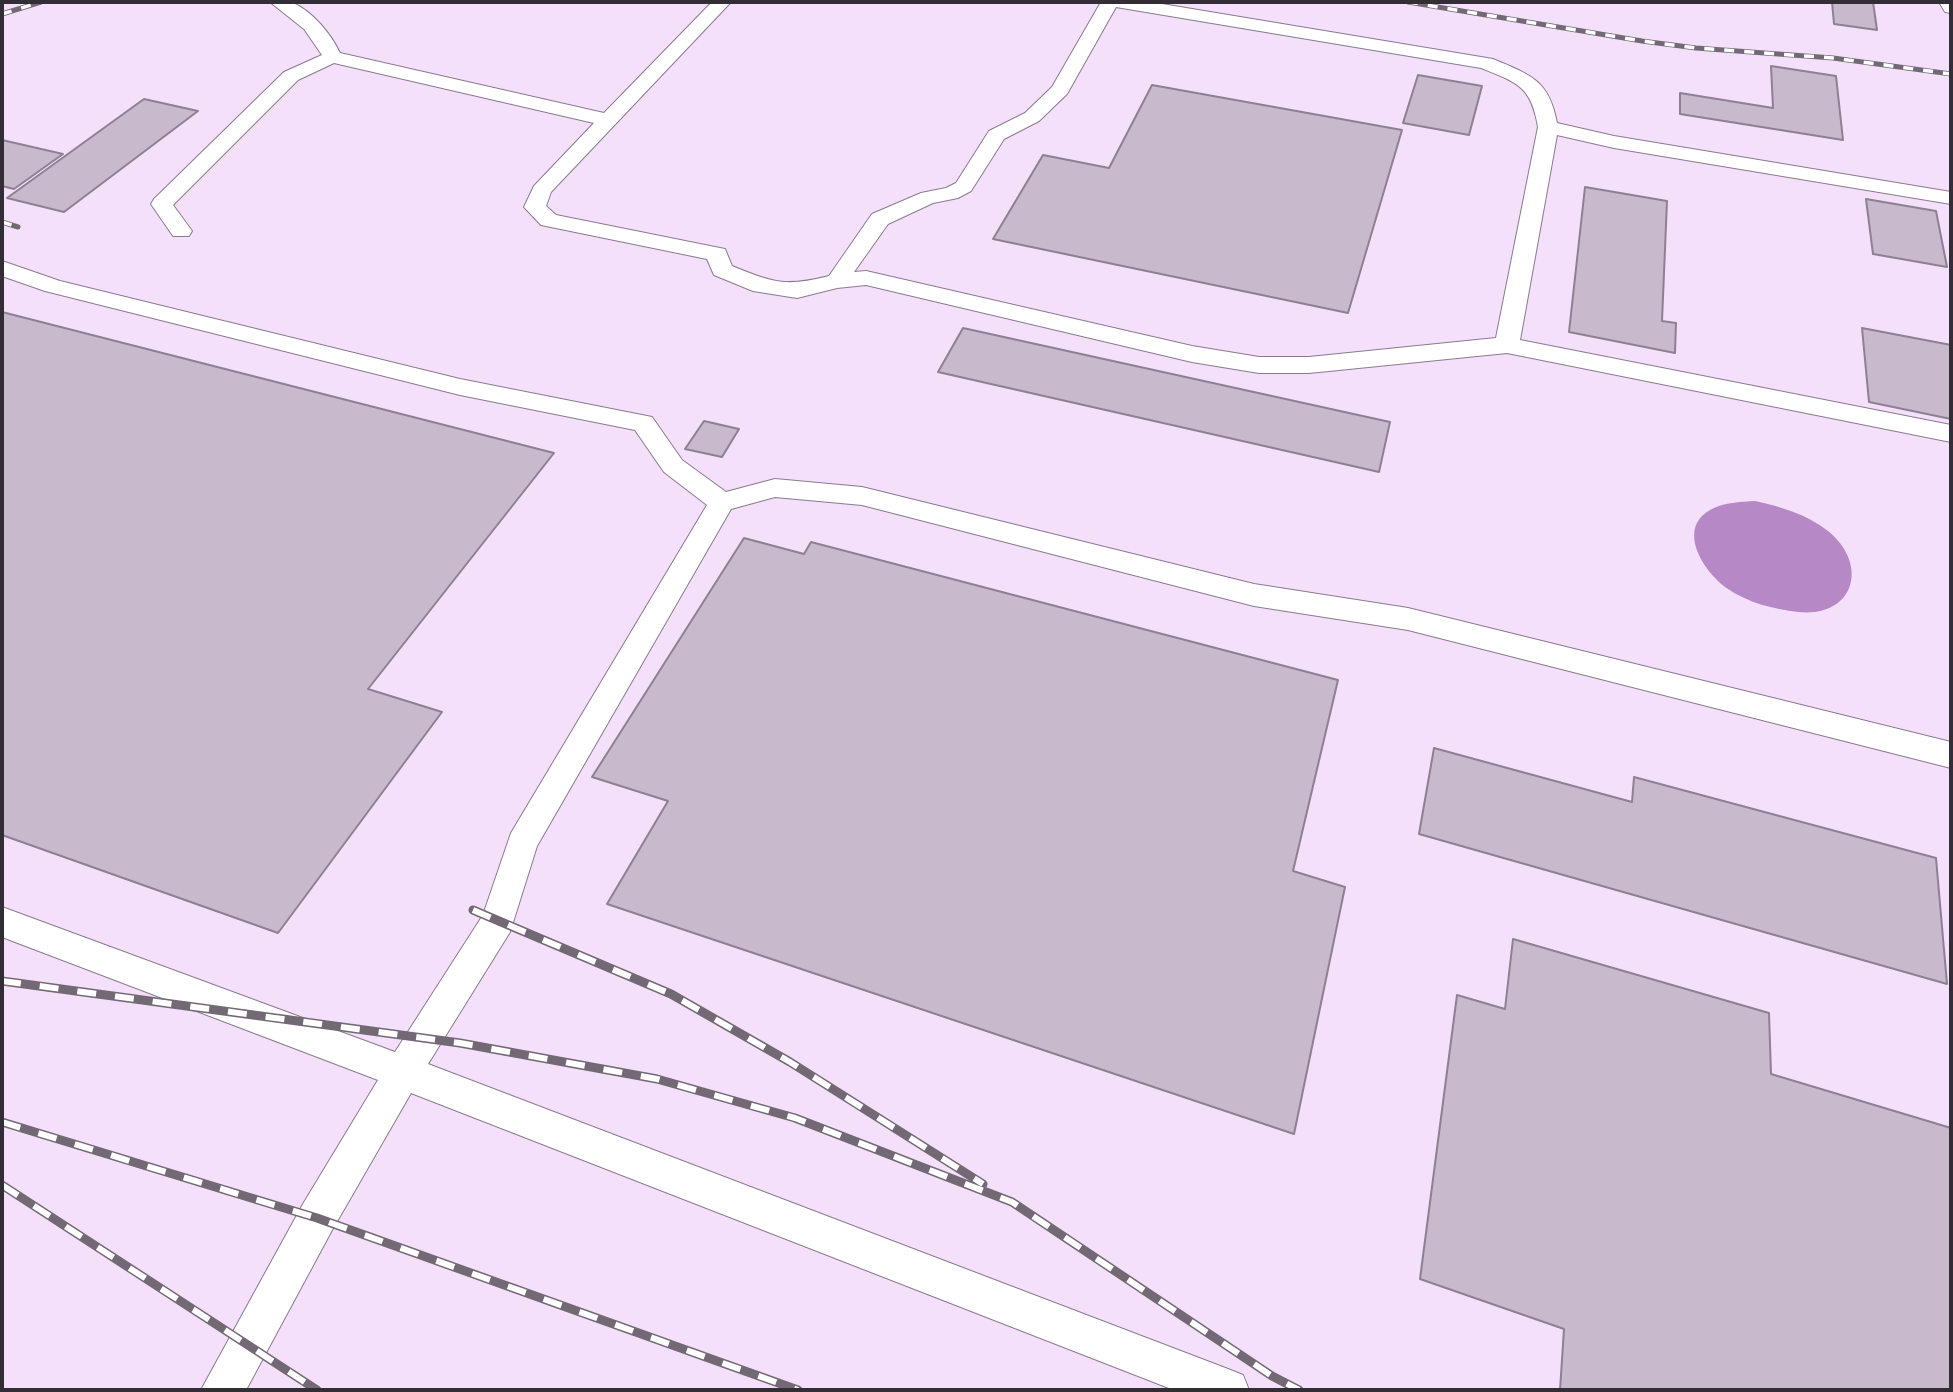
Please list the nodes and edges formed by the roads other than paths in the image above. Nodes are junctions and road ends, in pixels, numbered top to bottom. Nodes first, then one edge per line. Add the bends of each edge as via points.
1 (279, 2) edge
2 (722, 2) edge
3 (1110, 2) edge
4 (1119, 2) edge
5 (1948, 2) edge
6 (1951, 8) edge
7 (332, 57) junction
8 (607, 120) junction
9 (1548, 127) junction
10 (1951, 198) edge
11 (181, 231) dead end
12 (2, 268) edge
13 (837, 281) junction
14 (1507, 345) junction
15 (1951, 435) edge
16 (722, 502) junction
17 (1951, 755) edge
18 (2, 922) edge
19 (404, 1072) junction
20 (222, 1390) edge
21 (1228, 1390) edge

1 - 7 lane via 306,19 327,42
2 - 8 lane
3 - 13 lane via 1060,90 1032,117 996,135 964,187 880,219
4 - 9 lane via 1486,63 1522,78 1543,100
5 - 6 lane
7 - 8 lane
7 - 11 lane via 291,76 162,204
8 - 13 lane via 541,190 535,207 549,220 717,254 722,270 761,286 797,291
9 - 10 lane
9 - 14 lane
12 - 16 lane via 53,286 460,387 643,423 673,466
13 - 14 lane via 866,278 1192,354 1259,365 1309,365
14 - 15 lane
16 - 17 lane via 775,488 862,496 1254,595 1408,619
16 - 19 lane via 522,843 498,921
18 - 19 lane
19 - 20 lane
19 - 21 lane

